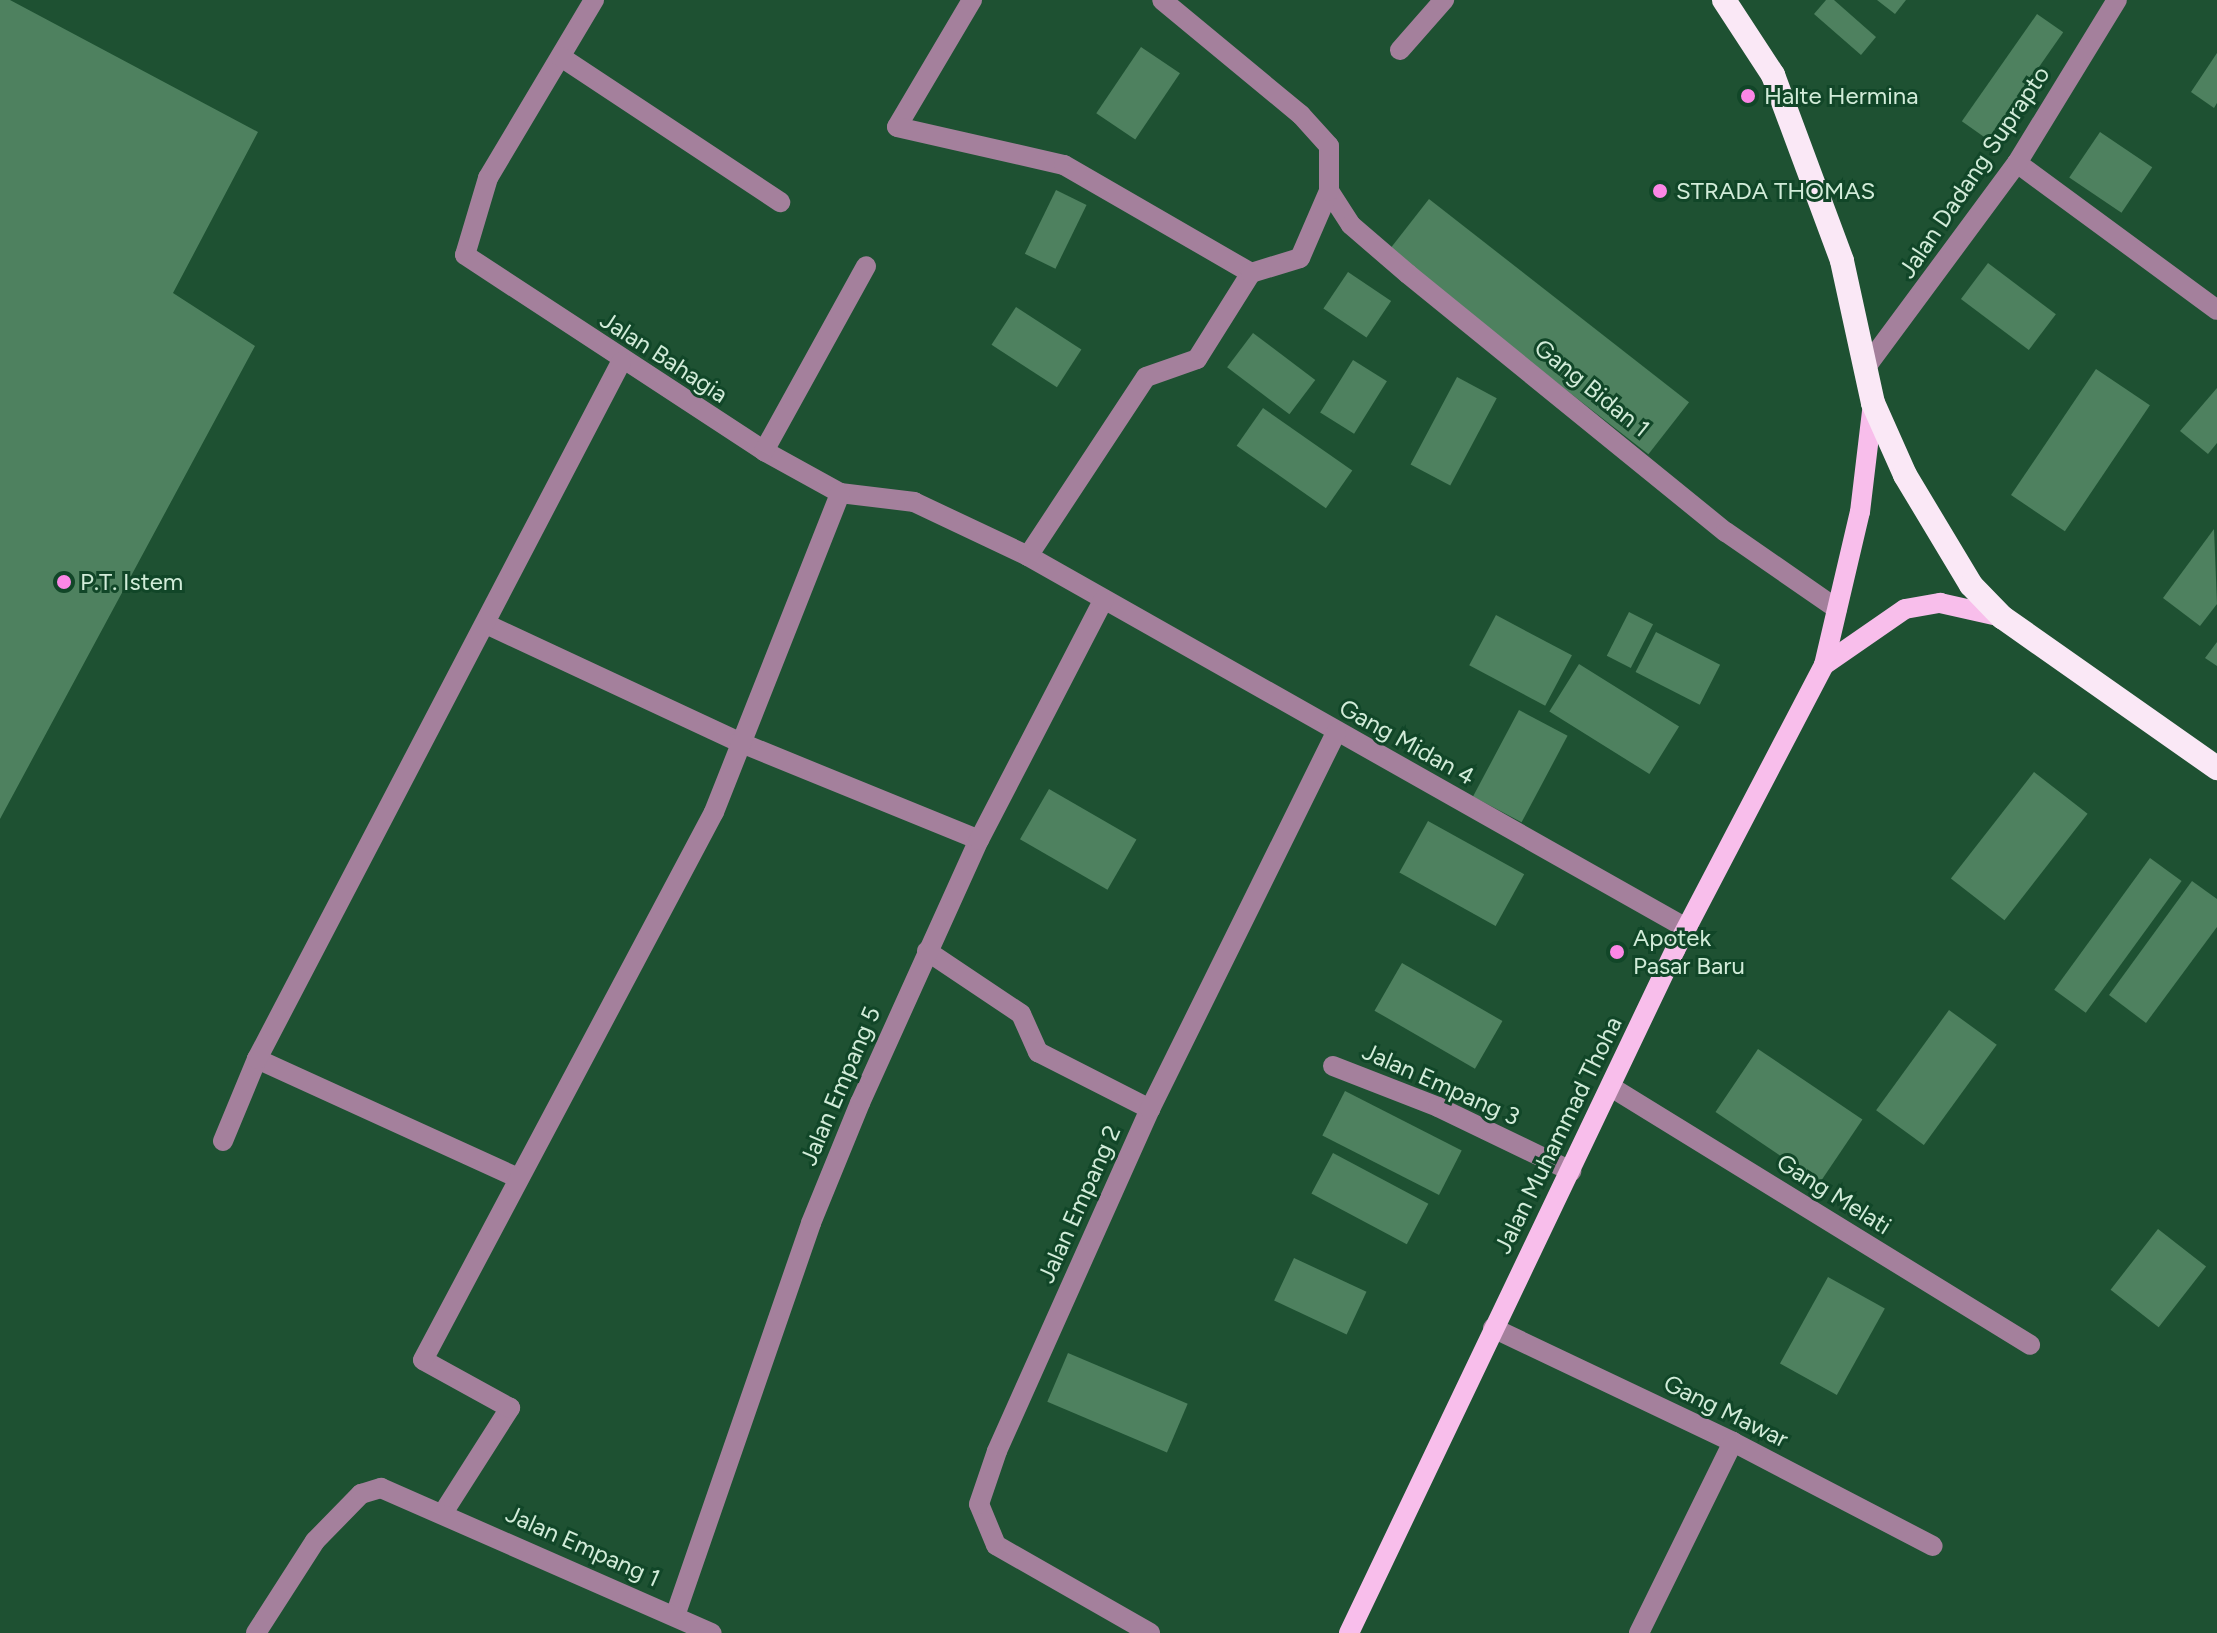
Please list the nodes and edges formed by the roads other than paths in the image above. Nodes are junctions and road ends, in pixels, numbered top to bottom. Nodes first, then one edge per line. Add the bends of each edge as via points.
1 (594, 0) edge
2 (972, 0) edge
3 (1162, 0) edge
4 (1444, 0) edge
5 (1724, 0) edge
6 (2117, 0) edge
7 (1400, 50) dead end
8 (561, 57) junction
9 (2017, 163) junction
10 (1329, 191) junction
11 (780, 202) dead end
12 (866, 266) dead end
13 (1251, 273) junction
14 (2217, 310) edge
15 (621, 362) junction
16 (1866, 367) junction
17 (1873, 403) junction
18 (764, 451) junction
19 (840, 493) junction
20 (1028, 556) junction
21 (1104, 599) junction
22 (1837, 609) junction
23 (2002, 617) junction
24 (486, 624) junction
25 (1824, 665) junction
26 (1336, 732) junction
27 (739, 742) junction
28 (2217, 768) edge
29 (979, 840) junction
30 (1686, 928) junction
31 (927, 951) junction
32 (257, 1059) junction
33 (1333, 1066) dead end
34 (1611, 1087) junction
35 (1150, 1109) junction
36 (223, 1141) dead end
37 (1571, 1171) junction
38 (516, 1177) junction
39 (1493, 1328) junction
40 (2030, 1345) dead end
41 (1733, 1442) junction
42 (437, 1510) junction
43 (1933, 1546) dead end
44 (675, 1616) junction
45 (256, 1633) edge
46 (712, 1633) edge
47 (1150, 1633) edge
48 (1349, 1633) edge
49 (1639, 1633) edge

1 - 8 street, Jalan Bahagia
2 - 13 street via 897,127 1064,165
3 - 10 street via 1301,115 1329,146
4 - 7 street
5 - 16 highway via 1773,75 1842,261
6 - 9 street, Jalan Dadang Suprapto
8 - 11 street
8 - 15 street, Jalan Bahagia via 488,178 465,255
9 - 14 street
9 - 16 street, Jalan Dadang Suprapto
10 - 13 street via 1300,258
10 - 22 street, Gang Bidan 1 via 1351,225 1408,274 1726,532
12 - 18 street
13 - 20 street via 1197,359 1146,377
15 - 18 street, Jalan Bahagia
15 - 24 street
16 - 17 highway
17 - 22 main road, Jalan Muhammad Thoha via 1867,472
17 - 23 highway via 1905,475 1971,585
18 - 19 street, Jalan Bahagia
19 - 20 street, Jalan Bahagia via 914,502
19 - 27 street
20 - 21 street, Jalan Bahagia
21 - 26 street, Gang Midan 4
21 - 29 street, Jalan Empang 5
22 - 25 main road, Jalan Muhammad Thoha
23 - 25 main road, Jalan Muhammad Thoha via 1940,603 1905,609
23 - 28 highway
24 - 27 street
24 - 32 street
25 - 30 main road, Jalan Muhammad Thoha
26 - 30 street, Gang Midan 4
26 - 35 street, Jalan Empang 2
27 - 29 street
27 - 38 street via 714,812
29 - 31 street, Jalan Empang 5
30 - 34 main road, Jalan Muhammad Thoha
31 - 35 street via 1021,1014 1038,1052
31 - 44 street, Jalan Empang 5 via 811,1223
32 - 36 street
32 - 38 street
33 - 37 street, Jalan Empang 3 via 1438,1107
34 - 37 main road, Jalan Muhammad Thoha
34 - 40 street, Gang Melati
35 - 47 street, Jalan Empang 2 via 997,1451 979,1504 996,1545
37 - 39 main road, Jalan Muhammad Thoha
38 - 42 street via 423,1360 510,1408
39 - 41 street, Gang Mawar
39 - 48 main road, Jalan Muhammad Thoha
41 - 43 street, Gang Mawar
41 - 49 street
42 - 44 street, Jalan Empang 1
42 - 45 street, Jalan Empang 1 via 381,1488 361,1494 315,1541
44 - 46 street, Jalan Empang 1

